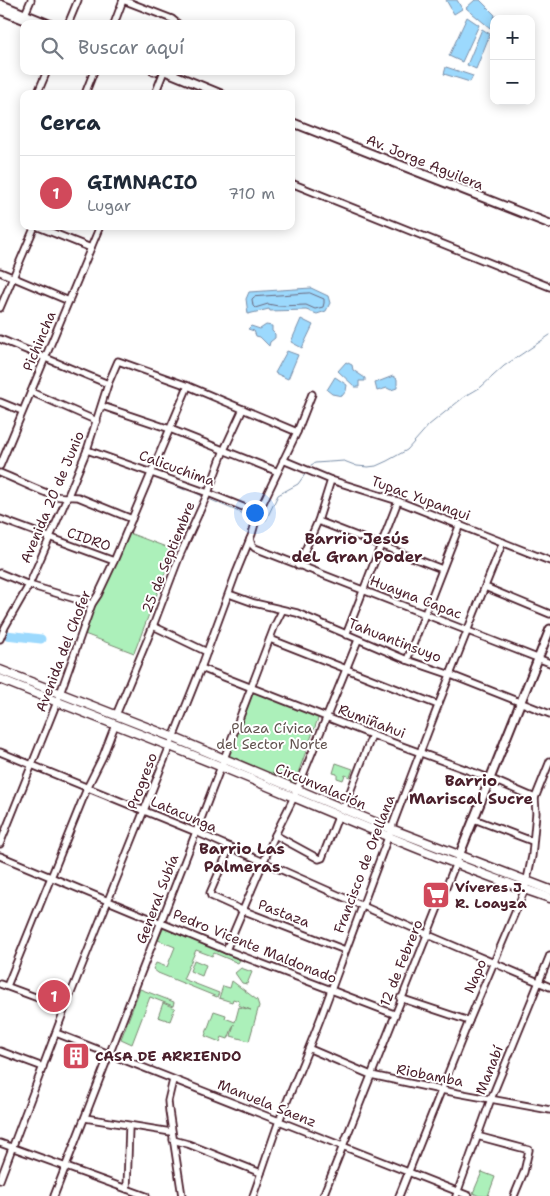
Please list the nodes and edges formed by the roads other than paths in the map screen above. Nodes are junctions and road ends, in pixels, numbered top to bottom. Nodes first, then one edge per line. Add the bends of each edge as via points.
1 (31, 0) edge
2 (78, 0) edge
3 (123, 0) edge
4 (0, 4) edge
5 (0, 10) edge
6 (25, 14) junction
7 (25, 20) edge
8 (39, 20) edge
9 (70, 20) edge
10 (116, 20) edge
11 (173, 20) edge
12 (45, 75) edge
13 (92, 75) edge
14 (162, 75) edge
15 (174, 75) edge
16 (39, 90) dead end
17 (87, 90) edge
18 (157, 90) edge
19 (211, 90) edge
20 (295, 124) edge
21 (295, 185) edge
22 (550, 224) edge
23 (34, 230) edge
24 (46, 230) edge
25 (98, 230) edge
26 (91, 248) junction
27 (0, 272) edge
28 (12, 277) junction
29 (550, 288) edge
30 (69, 302) junction
31 (0, 308) edge
32 (0, 339) edge
33 (46, 357) junction
34 (108, 384) junction
35 (188, 386) junction
36 (30, 392) junction
37 (312, 394) dead end
38 (0, 402) edge
39 (102, 406) junction
40 (243, 409) junction
41 (22, 411) junction
42 (97, 421) junction
43 (170, 429) junction
44 (297, 432) junction
45 (86, 450) junction
46 (224, 450) junction
47 (283, 460) junction
48 (0, 465) edge
49 (276, 471) junction
50 (151, 472) junction
51 (0, 473) edge
52 (331, 480) junction
53 (208, 493) junction
54 (67, 498) junction
55 (398, 501) junction
56 (258, 513) junction
57 (0, 519) edge
58 (132, 519) junction
59 (318, 521) junction
60 (460, 524) junction
61 (48, 538) junction
62 (250, 539) junction
63 (503, 542) junction
64 (381, 545) junction
65 (255, 548) junction
66 (244, 553) junction
67 (114, 561) junction
68 (550, 561) edge
69 (298, 566) junction
70 (442, 569) junction
71 (0, 573) edge
72 (30, 585) junction
73 (484, 587) junction
74 (364, 590) junction
75 (229, 594) junction
76 (92, 604) junction
77 (282, 611) junction
78 (426, 613) junction
79 (550, 614) edge
80 (2, 626) edge
81 (153, 626) junction
82 (550, 628) edge
83 (467, 629) junction
84 (346, 635) junction
85 (0, 639) edge
86 (270, 639) junction
87 (358, 640) junction
88 (206, 652) junction
89 (538, 658) junction
90 (408, 660) junction
91 (550, 663) edge
92 (201, 668) junction
93 (0, 670) edge
94 (346, 670) junction
95 (451, 674) junction
96 (0, 679) edge
97 (251, 688) junction
98 (59, 693) junction
99 (57, 702) junction
100 (520, 702) junction
101 (438, 705) junction
102 (550, 714) edge
103 (116, 715) junction
104 (326, 717) junction
105 (115, 725) junction
106 (372, 735) junction
107 (172, 737) junction
108 (169, 746) junction
109 (0, 752) edge
110 (419, 752) junction
111 (224, 758) junction
112 (550, 761) edge
113 (32, 764) junction
114 (220, 766) junction
115 (489, 778) junction
116 (88, 786) junction
117 (296, 793) junction
118 (535, 798) junction
119 (343, 810) junction
120 (144, 811) junction
121 (338, 817) junction
122 (474, 819) junction
123 (196, 832) junction
124 (390, 833) junction
125 (275, 835) junction
126 (532, 841) junction
127 (0, 844) edge
128 (230, 847) junction
129 (0, 856) edge
130 (457, 859) junction
131 (264, 862) junction
132 (52, 878) junction
133 (526, 885) junction
134 (550, 890) edge
135 (550, 898) edge
136 (109, 901) junction
137 (362, 905) junction
138 (242, 910) junction
139 (161, 922) junction
140 (426, 934) junction
141 (226, 950) junction
142 (345, 950) junction
143 (550, 955) edge
144 (494, 963) junction
145 (538, 982) junction
146 (0, 984) edge
147 (7, 986) junction
148 (550, 987) edge
149 (332, 989) junction
150 (400, 998) junction
151 (65, 1008) junction
152 (394, 1014) junction
153 (469, 1021) junction
154 (56, 1033) junction
155 (310, 1049) junction
156 (0, 1051) edge
157 (110, 1055) junction
158 (43, 1067) junction
159 (370, 1075) junction
160 (173, 1080) junction
161 (441, 1090) junction
162 (491, 1099) junction
163 (550, 1110) edge
164 (85, 1118) junction
165 (279, 1122) junction
166 (129, 1126) junction
167 (171, 1132) junction
168 (477, 1136) junction
169 (173, 1140) junction
170 (0, 1143) edge
171 (342, 1146) junction
172 (12, 1148) junction
173 (65, 1167) junction
174 (261, 1173) junction
175 (408, 1173) junction
176 (0, 1180) edge
177 (127, 1189) junction
178 (457, 1194) edge
179 (55, 1196) edge
180 (146, 1196) edge
181 (182, 1196) edge
182 (253, 1196) edge
183 (323, 1196) edge
184 (399, 1196) edge
185 (469, 1196) edge
186 (514, 1196) edge

1 - 6 street
2 - 9 street
3 - 10 street
3 - 11 street
4 - 6 street
5 - 7 street
6 - 8 street
12 - 16 street
13 - 17 street
14 - 18 street
15 - 19 street
20 - 22 street, Av. Jorge Aguilera
21 - 29 street
23 - 28 street
24 - 26 street
25 - 26 street, Pichincha
26 - 30 street, Pichincha
27 - 28 street
28 - 30 street
28 - 31 street
30 - 33 street, Pichincha
32 - 33 street
33 - 34 street
33 - 36 street, Pichincha
34 - 35 street, Avenida 20 de Junio via 118,362
34 - 39 street, Avenida 20 de Junio
35 - 40 street
35 - 43 street, Avenida del Chofer
36 - 41 street, Pichincha
36 - 42 street
37 - 44 street, Progreso
38 - 41 street
39 - 42 street, Avenida 20 de Junio
39 - 43 street
40 - 44 street
40 - 46 street, 25 de Septiembre
41 - 48 street, Pichincha
42 - 45 street, Avenida 20 de Junio
43 - 46 street
43 - 50 street, Avenida del Chofer
44 - 47 street, Progreso
45 - 50 street, Calicuchima
45 - 54 street, Avenida 20 de Junio
46 - 49 street
46 - 53 street, 25 de Septiembre
47 - 49 street, Progreso
47 - 52 street, Tupac Yupanqui
49 - 56 street, Progreso
50 - 53 street, Calicuchima
50 - 58 street, Avenida del Chofer
51 - 54 street via 54,496
52 - 55 street, Tupac Yupanqui
52 - 59 street
53 - 56 street, Calicuchima
53 - 81 street, 25 de Septiembre
54 - 58 street via 78,497
54 - 61 street, Avenida 20 de Junio
55 - 60 street, Tupac Yupanqui
55 - 64 street
56 - 62 street, Progreso
57 - 61 street, CIDRO
58 - 67 street, Avenida del Chofer
59 - 64 street
59 - 69 street
60 - 63 street, Tupac Yupanqui
60 - 70 street
61 - 67 street, CIDRO
61 - 72 street, Avenida 20 de Junio
62 - 65 street
62 - 66 street, Progreso
63 - 68 street, Tupac Yupanqui
63 - 73 street, Francisco de Orellana
64 - 70 street
64 - 74 street
65 - 66 street
65 - 69 street, Huayna Capac
66 - 75 street, Progreso
67 - 76 street, Avenida del Chofer
69 - 74 street, Huayna Capac
70 - 78 street
71 - 72 street
72 - 76 street
72 - 80 street, Avenida 20 de Junio
73 - 79 street
73 - 83 street, Francisco de Orellana
74 - 78 street, Huayna Capac
74 - 84 street
75 - 77 street, Tahuantinsuyo
75 - 88 street, Progreso
76 - 98 street, Avenida del Chofer
77 - 84 street, Tahuantinsuyo via 304,616
77 - 86 street, General Subía
78 - 83 street, Huayna Capac
78 - 90 street
80 - 85 street, Avenida 20 de Junio
81 - 88 street
81 - 103 street, 25 de Septiembre
82 - 89 street, 12 de Febrero
83 - 89 street, Huayna Capac
83 - 95 street, Francisco de Orellana
84 - 87 street, Tahuantinsuyo
86 - 94 street
86 - 97 street, General Subía
87 - 90 street, Tahuantinsuyo
87 - 94 street
88 - 92 street, Progreso
89 - 91 street, Huayna Capac
89 - 100 street, 12 de Febrero
90 - 95 street, Tahuantinsuyo
92 - 97 street, Rumiñahui
92 - 107 street, Progreso
93 - 98 main road, Circunvalación
94 - 101 street
94 - 104 street
95 - 100 street, Tahuantinsuyo
95 - 101 street, Francisco de Orellana
96 - 99 main road, Circunvalación
97 - 104 street, Rumiñahui
97 - 111 street, General Subía
98 - 99 street, Avenida del Chofer
98 - 103 main road, Circunvalación
99 - 105 main road, Circunvalación
99 - 113 street, Avenida del Chofer
100 - 102 street, Tahuantinsuyo
100 - 115 street, 12 de Febrero
101 - 110 street, Francisco de Orellana
103 - 107 main road, Circunvalación
104 - 106 street, Rumiñahui
104 - 117 street
105 - 108 main road, Circunvalación
105 - 116 street
106 - 110 street, Rumiñahui
106 - 119 street
107 - 108 street, Progreso
107 - 111 main road, Circunvalación
108 - 114 main road, Circunvalación
108 - 120 street, Progreso
109 - 113 street, Latacunga
110 - 115 street, Rumiñahui
110 - 124 street, Francisco de Orellana
111 - 114 street, General Subía
111 - 117 main road, Circunvalación
112 - 118 street, Napo
113 - 116 street, Latacunga
113 - 127 street, Avenida del Chofer
114 - 117 main road, Circunvalación
114 - 123 street, General Subía
115 - 118 street, Rumiñahui
115 - 122 street, 12 de Febrero
116 - 120 street, Latacunga
116 - 132 street
117 - 119 main road, Circunvalación
117 - 121 main road, Circunvalación
117 - 125 street
118 - 126 street, Napo
119 - 124 main road, Circunvalación
120 - 123 street, Latacunga
120 - 136 street, Progreso
121 - 124 main road, Circunvalación
121 - 125 street via 319,859
122 - 126 street
122 - 130 street, 12 de Febrero
123 - 128 street, Latacunga
123 - 139 street, General Subía
124 - 130 main road, Circunvalación
124 - 137 street, Francisco de Orellana
125 - 131 street
126 - 133 street, Napo
128 - 131 street, Latacunga
128 - 138 street, Pastaza via 210,893 214,898
129 - 132 street, Pedro Vicente Maldonado
130 - 133 main road, Circunvalación
130 - 140 street, 12 de Febrero
131 - 137 street, Latacunga
131 - 138 street
132 - 136 street, Pedro Vicente Maldonado
132 - 147 street
133 - 134 main road, Circunvalación
133 - 135 main road, Circunvalación
133 - 144 street, Napo
136 - 139 street, Pedro Vicente Maldonado
136 - 151 street, Progreso
137 - 140 street, Latacunga
137 - 142 street, Francisco de Orellana
138 - 141 street
138 - 142 street, Pastaza
139 - 141 street, Pedro Vicente Maldonado
139 - 157 street, General Subía
140 - 144 street, Latacunga
140 - 150 street, 12 de Febrero
141 - 149 street, Pedro Vicente Maldonado
142 - 149 street, Francisco de Orellana
143 - 145 street, Manabí
144 - 145 street, Latacunga
144 - 153 street, Napo
145 - 148 street, Latacunga
145 - 162 street, Manabí
146 - 147 street
147 - 151 street
149 - 152 street, Pedro Vicente Maldonado
149 - 155 street, Francisco de Orellana
150 - 152 street, 12 de Febrero
150 - 153 street
151 - 154 street, Progreso
152 - 159 street, 12 de Febrero
153 - 161 street, Napo
154 - 157 street, Manuela Saenz
154 - 158 street, Progreso
155 - 159 street, Riobamba
155 - 165 street, Francisco de Orellana
156 - 158 street
157 - 160 street, Manuela Saenz
157 - 164 street, General Subía
158 - 172 street, Progreso
159 - 161 street, Riobamba
159 - 171 street, 12 de Febrero
160 - 165 street, Manuela Saenz
160 - 167 street via 168,1101
161 - 162 street, Riobamba
161 - 175 street, Napo
162 - 163 street, Riobamba
162 - 168 street, Manabí
164 - 166 street
164 - 173 street, General Subía
165 - 171 street, Manuela Saenz
165 - 174 street, Francisco de Orellana
166 - 167 street
166 - 177 street
167 - 169 street
168 - 178 street, Manabí
168 - 186 street via 529,1150
169 - 174 street
169 - 181 street
170 - 172 street
171 - 175 street, Manuela Saenz
171 - 183 street, 12 de Febrero
172 - 173 street
172 - 176 street, Progreso
173 - 177 street
173 - 179 street, General Subía
174 - 182 street, Francisco de Orellana
175 - 178 street, Manuela Saenz
175 - 184 street, Napo
177 - 180 street
178 - 185 street, Manuela Saenz

